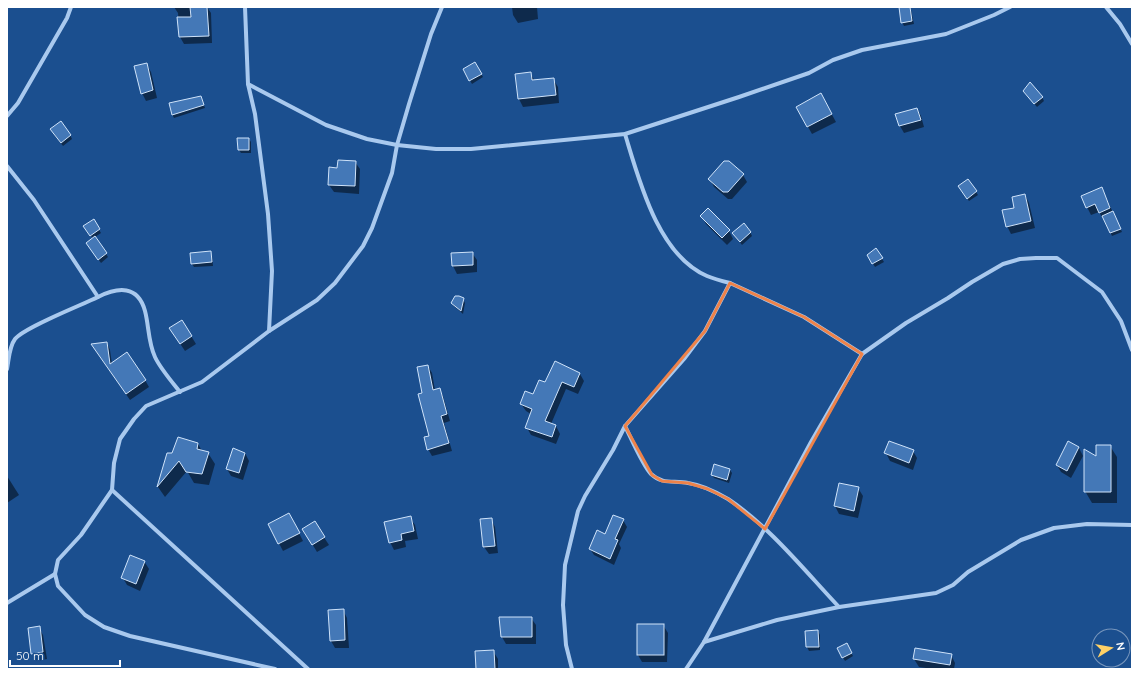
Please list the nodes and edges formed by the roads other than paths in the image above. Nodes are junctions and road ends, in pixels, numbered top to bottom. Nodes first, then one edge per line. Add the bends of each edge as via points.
1 (72, 7) edge
2 (245, 7) edge
3 (442, 7) edge
4 (1010, 7) edge
5 (1106, 7) edge
6 (1132, 44) edge
7 (248, 84) junction
8 (7, 116) edge
9 (625, 134) junction
10 (397, 145) junction
11 (7, 166) edge
12 (730, 283) junction
13 (98, 297) junction
14 (269, 331) junction
15 (1132, 350) edge
16 (862, 354) junction
17 (7, 369) edge
18 (180, 392) junction
19 (625, 426) junction
20 (112, 490) junction
21 (1132, 526) edge
22 (765, 529) junction
23 (55, 574) junction
24 (7, 603) edge
25 (839, 607) junction
26 (704, 642) junction
27 (275, 669) edge
28 (308, 669) edge
29 (572, 669) edge
30 (686, 669) edge

1 - 8 street via 18,103
2 - 7 street
3 - 10 street via 431,34
4 - 9 street via 946,34 862,50 833,60 809,73
5 - 6 street
7 - 10 street via 326,125 367,139
7 - 14 street via 268,214 272,271
9 - 10 street via 471,150
9 - 12 street via 646,202 678,254 706,276
10 - 14 street via 392,173 363,246 335,283 317,300
11 - 13 street via 34,200
12 - 16 street via 804,317
12 - 19 street via 705,331
13 - 17 street via 16,338
13 - 18 street via 120,289 132,292 140,300 145,311 155,358
14 - 18 street via 202,382
15 - 16 street via 1121,321 1102,292 1057,258 1036,258 1003,264 906,323
16 - 22 street
18 - 20 street via 146,406 120,439 114,463
19 - 22 street via 652,475 662,481 688,483 708,489 728,499
19 - 29 street via 578,511 565,565 566,645
20 - 23 street via 81,535 58,560
20 - 28 street
21 - 25 street via 1086,524 1054,528 1021,540 936,593
22 - 25 street
22 - 26 street
23 - 24 street
23 - 27 street via 58,586 79,609 104,627 130,636
25 - 26 street via 777,620
26 - 30 street

